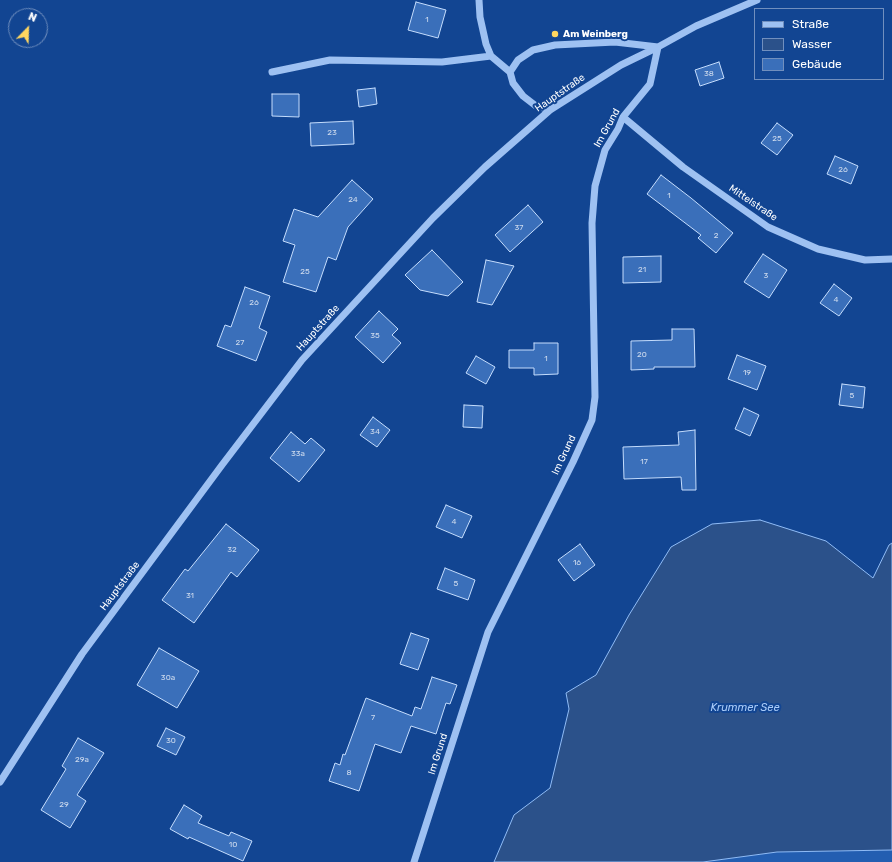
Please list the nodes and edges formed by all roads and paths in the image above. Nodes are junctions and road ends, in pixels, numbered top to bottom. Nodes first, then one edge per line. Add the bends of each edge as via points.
1 (479, 0) edge
2 (757, 0) edge
3 (658, 47) junction
4 (491, 56) junction
5 (272, 72) dead end
6 (510, 72) junction
7 (550, 110) junction
8 (623, 116) junction
9 (892, 259) edge
10 (0, 782) edge
11 (414, 862) edge

1 - 4 street via 480,18
2 - 3 street, Hauptstraße via 696,26
3 - 6 street via 615,42 555,45 533,50 518,60
3 - 7 street, Hauptstraße via 621,65
3 - 8 street, Im Grund via 650,84
4 - 5 street via 442,62 330,60
4 - 6 street
6 - 7 street via 513,83 523,96 536,106
7 - 10 street, Hauptstraße via 485,167 433,218 302,360 82,654
8 - 9 street, Mittelstraße via 683,167 768,227 818,249 865,260
8 - 11 street, Im Grund via 605,150 595,186 592,223 595,397 592,420 488,632

